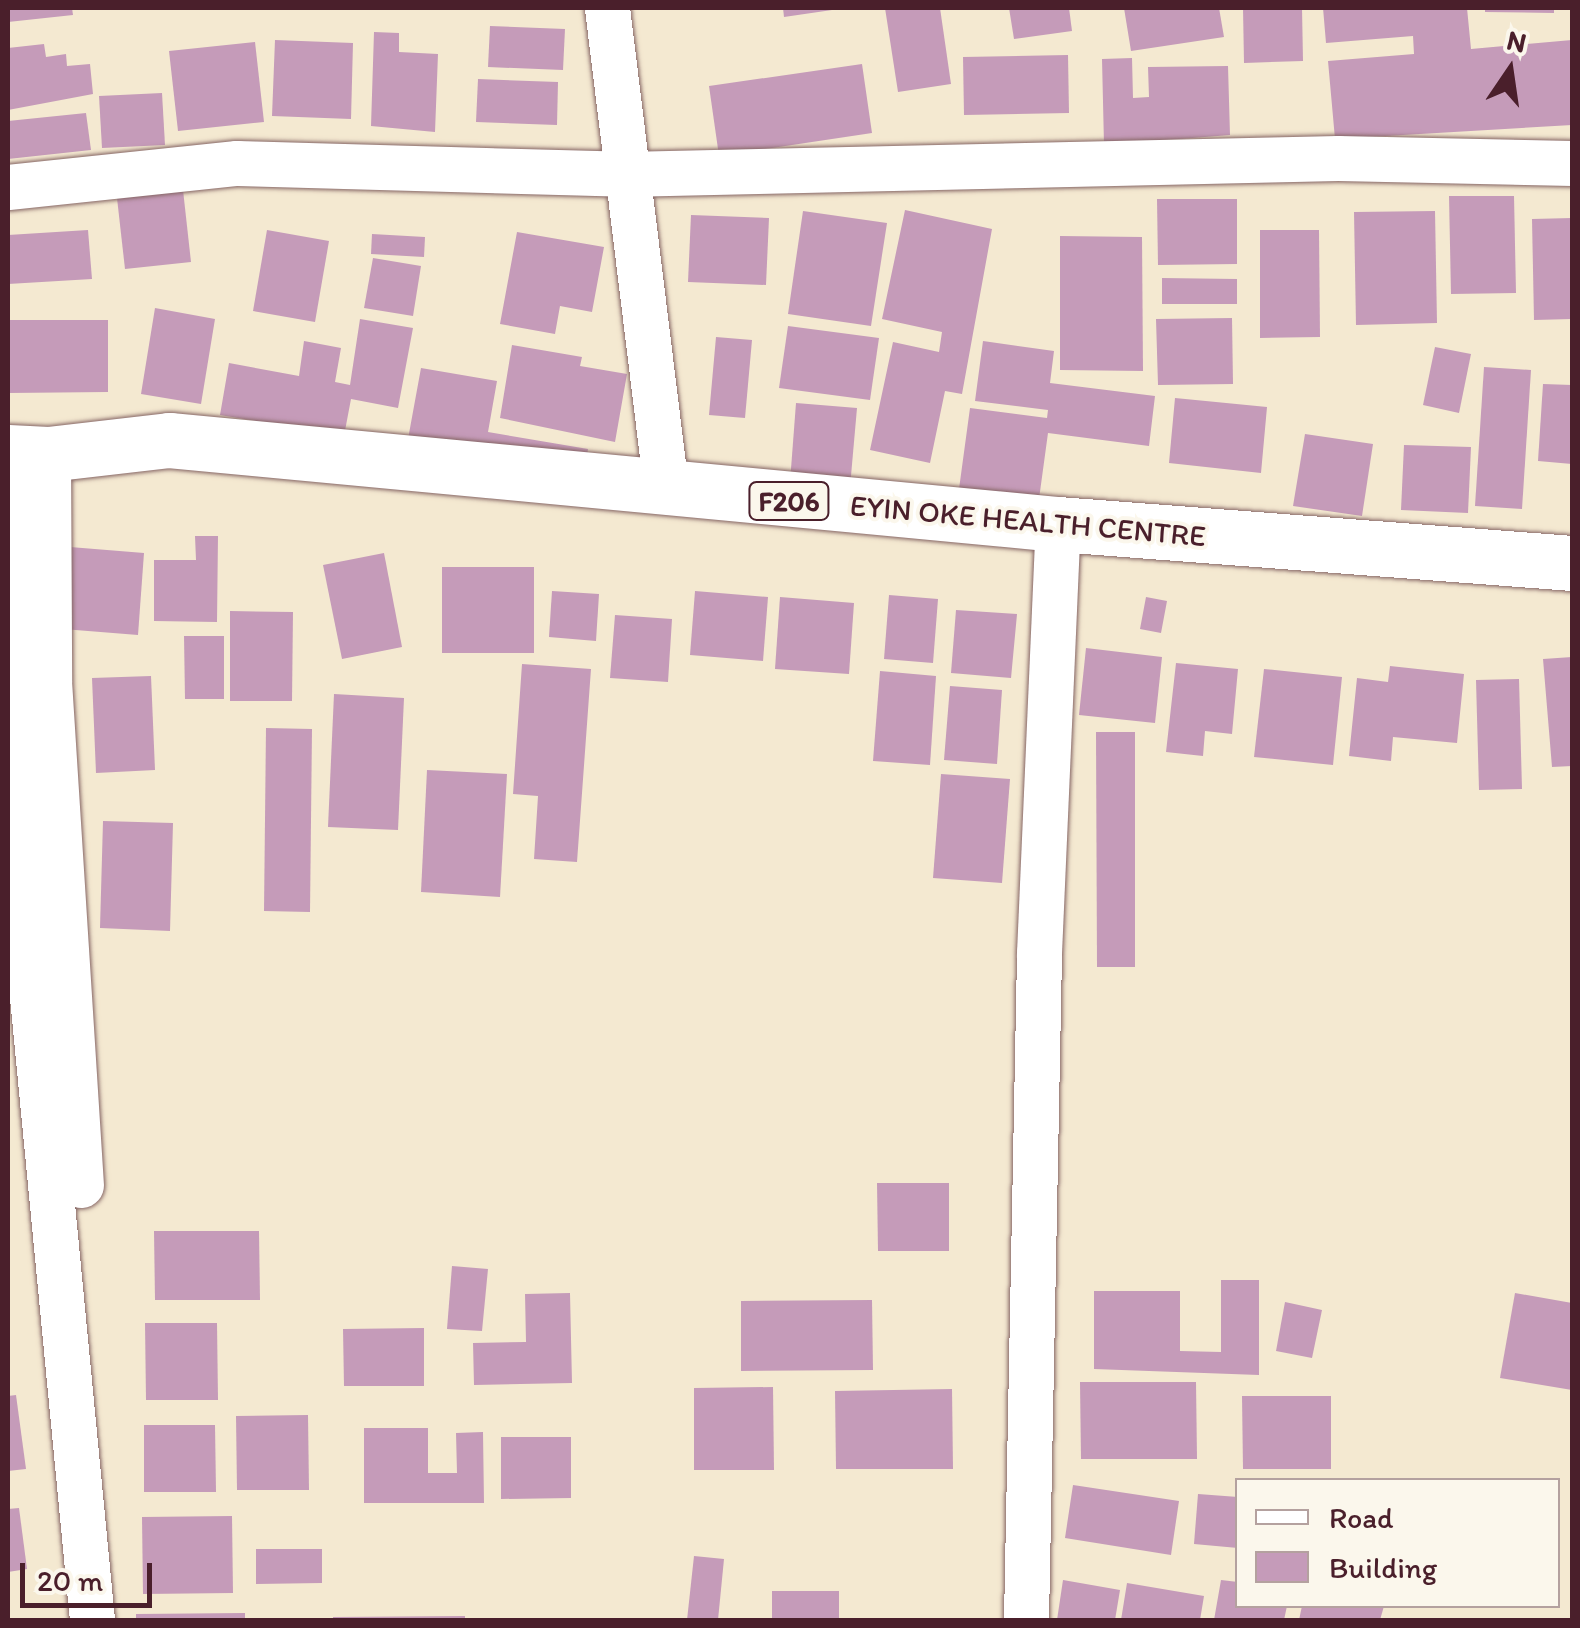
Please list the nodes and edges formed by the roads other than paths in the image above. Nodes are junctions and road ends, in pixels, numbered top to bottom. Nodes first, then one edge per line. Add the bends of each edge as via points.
1 (607, 8) edge
2 (1572, 163) edge
3 (624, 174) junction
4 (8, 187) edge
5 (23, 453) edge
6 (666, 490) junction
7 (1058, 524) junction
8 (1572, 562) edge
9 (92, 1620) edge
10 (113, 1620) edge
11 (1026, 1620) edge

1 - 3 street
2 - 3 street via 1338,158
3 - 4 street via 237,162
3 - 6 street
5 - 6 main road, EYIN OKE HEALTH CENTRE / F206 via 169,440
5 - 9 street via 14,686 30,976
5 - 10 street via 49,681 63,969
6 - 7 main road, EYIN OKE HEALTH CENTRE / F206
7 - 8 main road, EYIN OKE HEALTH CENTRE / F206
7 - 11 street via 1039,953

